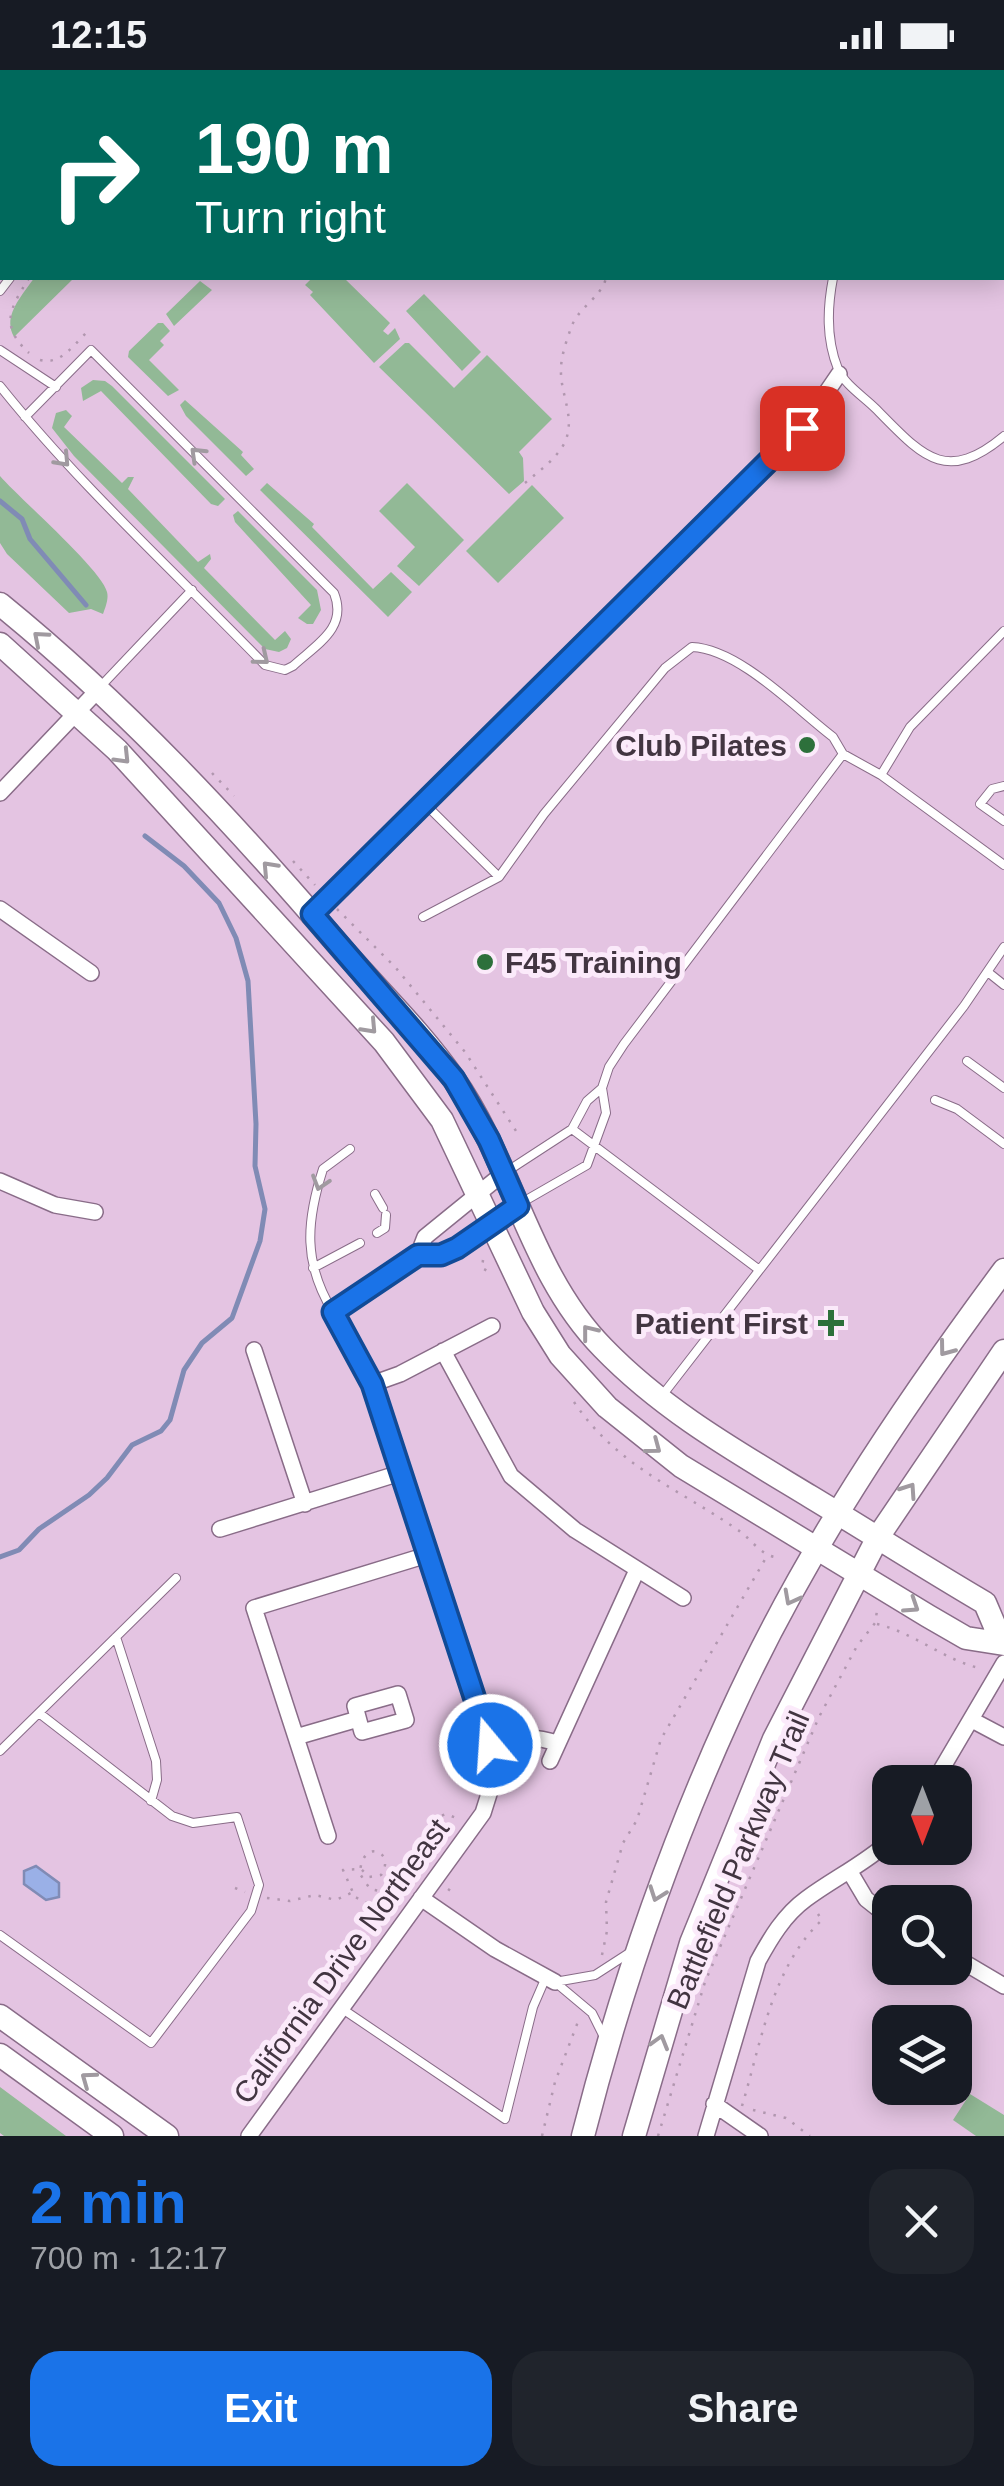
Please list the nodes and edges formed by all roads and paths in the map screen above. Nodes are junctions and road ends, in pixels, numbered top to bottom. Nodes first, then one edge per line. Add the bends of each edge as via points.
1 (28, 280) edge
2 (605, 280) edge
3 (833, 280) edge
4 (90, 329) dead end
5 (0, 350) edge
6 (839, 374) junction
7 (0, 386) edge
8 (56, 386) junction
9 (25, 417) junction
10 (1004, 436) edge
11 (526, 483) dead end
12 (192, 590) junction
13 (0, 604) edge
14 (1004, 631) edge
15 (0, 644) edge
16 (98, 690) junction
17 (76, 712) junction
18 (843, 754) junction
19 (881, 775) junction
20 (1004, 786) edge
21 (0, 794) edge
22 (424, 803) junction
23 (1004, 821) edge
24 (1004, 865) edge
25 (499, 877) junction
26 (0, 910) edge
27 (312, 914) junction
28 (423, 917) dead end
29 (1004, 947) edge
30 (988, 972) junction
31 (90, 974) dead end
32 (1004, 984) edge
33 (966, 1061) dead end
34 (602, 1088) junction
35 (1004, 1088) edge
36 (935, 1100) dead end
37 (572, 1129) junction
38 (1004, 1144) edge
39 (597, 1145) junction
40 (350, 1149) dead end
41 (505, 1172) junction
42 (0, 1182) edge
43 (477, 1193) junction
44 (374, 1194) dead end
45 (518, 1206) junction
46 (95, 1212) dead end
47 (491, 1225) junction
48 (377, 1234) dead end
49 (360, 1243) dead end
50 (418, 1255) junction
51 (313, 1268) junction
52 (758, 1270) junction
53 (1004, 1270) edge
54 (333, 1312) junction
55 (492, 1326) dead end
56 (254, 1350) dead end
57 (443, 1351) junction
58 (1004, 1351) edge
59 (372, 1384) junction
60 (660, 1399) junction
61 (400, 1473) junction
62 (305, 1504) junction
63 (839, 1514) junction
64 (220, 1529) dead end
65 (878, 1537) junction
66 (818, 1548) junction
67 (427, 1555) junction
68 (767, 1556) dead end
69 (636, 1570) junction
70 (859, 1573) junction
71 (176, 1578) dead end
72 (683, 1598) dead end
73 (877, 1611) dead end
74 (875, 1623) junction
75 (116, 1637) junction
76 (1002, 1656) edge
77 (40, 1713) junction
78 (358, 1719) dead end
79 (972, 1720) junction
80 (296, 1737) junction
81 (1004, 1737) edge
82 (558, 1743) junction
83 (490, 1745) junction
84 (0, 1752) edge
85 (550, 1761) dead end
86 (944, 1765) edge
87 (151, 1801) junction
88 (460, 1820) dead end
89 (328, 1836) dead end
90 (872, 1855) edge
91 (361, 1870) junction
92 (850, 1872) junction
93 (235, 1888) dead end
94 (352, 1892) junction
95 (388, 1894) junction
96 (258, 1896) junction
97 (421, 1898) junction
98 (872, 1904) edge
99 (378, 1908) junction
100 (815, 1910) dead end
101 (379, 1932) dead end
102 (0, 1935) edge
103 (639, 1945) junction
104 (972, 1967) edge
105 (595, 1975) junction
106 (551, 1979) junction
107 (1004, 1986) edge
108 (584, 2004) junction
109 (341, 2008) junction
110 (0, 2016) edge
111 (607, 2045) junction
112 (0, 2055) edge
113 (68, 2104) junction
114 (714, 2104) junction
115 (112, 2136) edge
116 (130, 2136) edge
117 (167, 2136) edge
118 (249, 2136) edge
119 (542, 2136) edge
120 (583, 2136) edge
121 (634, 2136) edge
122 (658, 2136) edge
123 (706, 2136) edge
124 (760, 2136) edge
125 (810, 2136) edge

1 - 4 path via 7,314 14,342 52,362
2 - 11 path via 577,314 563,356 565,442
3 - 6 lane via 826,311
5 - 8 lane
6 - 10 lane via 920,454 957,462 981,455
6 - 22 street via 802,428
7 - 9 lane
8 - 9 lane
12 -> 8 lane via 274,669 293,666 338,622 334,593 91,350
9 -> 12 lane
12 - 16 lane
16 -> 13 street
14 - 19 lane via 910,727
15 - 17 street
16 - 17 street
27 -> 16 street
17 - 21 street
17 -> 43 street via 384,1042 442,1120
18 - 19 lane
18 - 25 lane via 833,738 736,662 711,648 692,648 665,668
18 - 34 lane via 633,1032
19 - 24 lane
20 - 23 lane via 980,804
22 - 25 lane
22 - 27 street
25 - 28 lane
26 - 31 street
27 - 41 street via 454,1079
29 - 30 lane
30 - 32 lane
30 - 52 lane
33 - 35 lane
34 - 37 lane via 587,1100
34 - 39 lane via 606,1113
36 - 38 lane
37 - 39 lane
37 - 41 lane
39 - 45 lane via 587,1165
39 - 52 lane
40 -> 51 lane via 323,1169 308,1246
41 - 43 street
41 - 45 street
42 - 46 street via 55,1205
43 - 47 street
43 - 50 street via 425,1237
44 - 48 lane via 384,1212 385,1228
45 - 47 street
60 -> 45 street via 572,1310
47 - 50 street via 441,1255
47 -> 66 street via 542,1327 606,1406 681,1466
49 - 51 lane
50 - 54 street
51 - 54 lane
52 - 60 lane
53 -> 63 street via 933,1366
54 - 59 street, California Drive Northeast
55 - 57 street
56 - 62 street
57 - 59 street
57 - 69 street via 512,1476
65 -> 58 street
59 - 61 street, California Drive Northeast
60 - 63 street
61 - 62 street
61 - 67 street, California Drive Northeast
62 - 64 street
63 - 65 street
63 - 66 street
65 - 70 street
65 - 76 street via 985,1604
66 - 70 street
66 -> 103 street via 732,1711
67 - 80 street via 254,1608
67 - 83 street, California Drive Northeast
68 - 105 path via 662,1739 606,1902 605,1943
69 - 72 street
69 - 82 street
70 -> 76 street
121 -> 70 street via 691,1943 725,1854 774,1739
71 - 75 lane
73 - 74 path, Battlefield Parkway Trail
74 - 76 path via 952,1659
74 - 122 path, Battlefield Parkway Trail via 819,1717 705,1982
75 - 77 lane
75 - 87 lane via 156,1761
76 - 79 street
77 - 84 lane
77 - 87 lane
78 - 80 street
79 - 81 street
79 - 86 street
80 - 89 street
82 - 83 street via 536,1736
82 - 85 street
83 - 97 street, California Drive Northeast via 491,1796
87 - 96 lane via 193,1822 237,1817
88 - 95 path via 435,1818 427,1842
90 - 92 street
91 - 91 path via 362,1858 372,1851 386,1860 381,1876
91 - 94 path via 343,1870
91 - 95 path via 365,1885
92 - 98 street
92 - 114 street via 804,1901 772,1936 758,1961
93 - 96 path
94 - 96 path via 336,1900
94 - 99 path
95 - 99 path
96 - 102 lane via 150,2043
97 - 106 street via 494,1950
97 - 109 street, California Drive Northeast
99 - 101 path via 370,1924
100 - 125 path via 822,1920 780,1982 742,2107 786,2118
103 - 105 lane
103 - 111 street
104 - 107 street
105 - 106 lane
106 - 108 lane
106 - 109 lane via 533,2007 504,2119
108 - 111 lane
108 - 119 path
109 - 118 street, California Drive Northeast
117 -> 110 street
111 - 120 street
112 - 113 street
113 - 115 street
113 - 116 street
114 - 123 street
114 - 124 street

